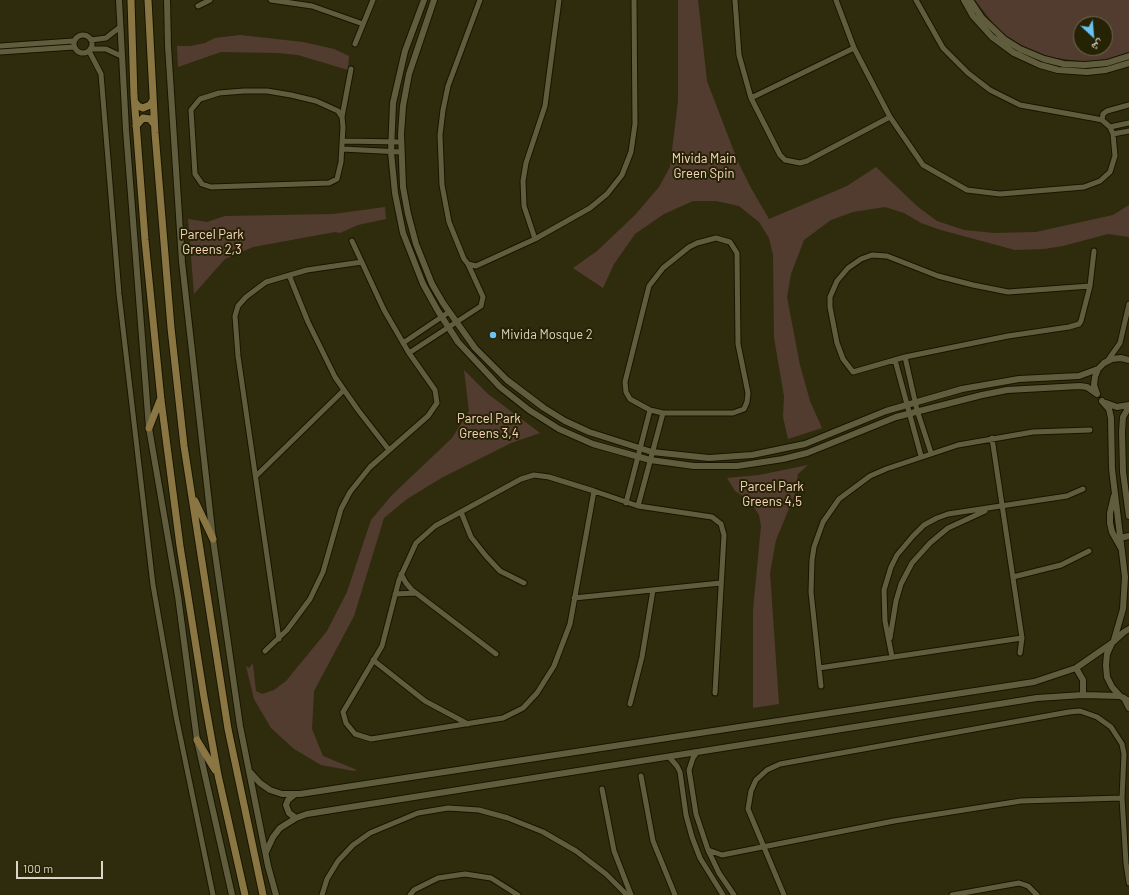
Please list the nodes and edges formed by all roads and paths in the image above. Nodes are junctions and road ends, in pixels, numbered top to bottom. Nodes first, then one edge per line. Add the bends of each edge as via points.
1 (119, 0) edge
2 (131, 0) edge
3 (148, 0) edge
4 (167, 0) edge
5 (210, 0) edge
6 (271, 0) edge
7 (373, 0) edge
8 (424, 0) edge
9 (434, 0) edge
10 (480, 0) edge
11 (559, 0) edge
12 (634, 0) edge
13 (734, 0) edge
14 (836, 0) edge
15 (916, 0) edge
16 (964, 0) edge
17 (970, 0) edge
18 (291, 1) edge
19 (198, 6) dead end
20 (363, 24) junction
21 (120, 27) junction
22 (91, 40) junction
23 (73, 41) junction
24 (354, 44) dead end
25 (0, 46) edge
26 (74, 47) junction
27 (854, 48) junction
28 (90, 50) junction
29 (0, 52) edge
30 (121, 56) junction
31 (1129, 56) edge
32 (1129, 63) edge
33 (351, 70) dead end
34 (751, 98) junction
35 (153, 100) junction
36 (135, 102) junction
37 (1129, 105) edge
38 (890, 117) junction
39 (342, 118) junction
40 (1102, 120) junction
41 (1129, 123) edge
42 (154, 124) junction
43 (136, 126) junction
44 (1110, 127) junction
45 (1129, 131) edge
46 (1113, 134) junction
47 (343, 141) junction
48 (391, 142) junction
49 (400, 142) junction
50 (342, 149) junction
51 (391, 152) junction
52 (401, 152) junction
53 (535, 239) junction
54 (352, 241) dead end
55 (1094, 250) dead end
56 (362, 262) junction
57 (468, 264) junction
58 (289, 275) junction
59 (1090, 286) junction
60 (1129, 304) edge
61 (449, 312) junction
62 (442, 317) junction
63 (455, 322) junction
64 (448, 327) junction
65 (403, 343) junction
66 (409, 353) junction
67 (905, 357) junction
68 (895, 360) junction
69 (1129, 360) edge
70 (1104, 363) junction
71 (1098, 369) junction
72 (344, 390) junction
73 (1097, 394) junction
74 (161, 400) junction
75 (1102, 401) junction
76 (914, 402) junction
77 (906, 404) junction
78 (1129, 406) edge
79 (650, 410) junction
80 (917, 410) junction
81 (663, 413) junction
82 (909, 413) junction
83 (149, 428) junction
84 (1090, 430) dead end
85 (992, 438) junction
86 (389, 450) junction
87 (640, 450) junction
88 (652, 452) junction
89 (932, 453) junction
90 (921, 456) junction
91 (638, 457) junction
92 (650, 460) junction
93 (256, 476) junction
94 (1083, 489) dead end
95 (594, 491) junction
96 (191, 494) junction
97 (1115, 495) junction
98 (1127, 497) edge
99 (626, 502) junction
100 (1116, 503) junction
101 (638, 506) junction
102 (1002, 507) junction
103 (992, 509) junction
104 (461, 512) junction
105 (1129, 516) edge
106 (1129, 536) edge
107 (1120, 538) junction
108 (213, 539) junction
109 (1121, 549) junction
110 (1089, 551) dead end
111 (402, 574) junction
112 (1013, 577) junction
113 (524, 582) dead end
114 (721, 583) junction
115 (653, 590) junction
116 (416, 593) junction
117 (395, 594) junction
118 (574, 598) junction
119 (1129, 629) edge
120 (1022, 638) junction
121 (279, 639) junction
122 (890, 641) junction
123 (1113, 642) junction
124 (265, 651) dead end
125 (1020, 652) dead end
126 (496, 654) dead end
127 (892, 658) junction
128 (373, 660) junction
129 (819, 668) junction
130 (1076, 668) junction
131 (821, 686) dead end
132 (715, 693) dead end
133 (1083, 695) junction
134 (1124, 698) edge
135 (630, 704) dead end
136 (1129, 708) edge
137 (468, 724) junction
138 (197, 740) junction
139 (697, 752) junction
140 (669, 757) junction
141 (249, 769) junction
142 (218, 775) junction
143 (641, 776) dead end
144 (692, 787) junction
145 (602, 789) dead end
146 (682, 789) junction
147 (294, 794) junction
148 (1122, 798) junction
149 (296, 818) junction
150 (763, 846) junction
151 (708, 850) junction
152 (266, 854) junction
153 (1129, 883) edge
154 (721, 894) edge
155 (213, 895) edge
156 (232, 895) edge
157 (245, 895) edge
158 (263, 895) edge
159 (276, 895) edge
160 (322, 895) edge
161 (410, 895) edge
162 (518, 895) edge
163 (627, 895) edge
164 (631, 895) edge
165 (675, 895) edge
166 (734, 895) edge
167 (784, 895) edge
168 (952, 895) edge
169 (1037, 895) edge

1 - 21 street
2 - 36 main road
3 - 35 main road
4 - 108 street via 182,262
5 - 19 street
6 - 18 street
7 - 20 street
8 - 48 street via 396,83
9 - 49 street via 409,74
10 - 57 street via 448,86 440,135 441,173 446,210 457,245
11 - 53 street via 545,106 523,180 524,206
12 - 53 street via 636,119 626,167 618,182 602,199
13 - 34 street via 739,55
14 - 27 street
15 - 40 street via 943,48 990,90 1020,105
16 - 32 street via 973,16 992,36 1014,53 1040,65 1058,70 1087,72 1106,70
17 - 31 street via 982,18 1000,36 1040,58 1064,64 1085,65 1107,63
18 - 20 street
20 - 24 street
21 - 22 street via 106,38
21 - 30 street
22 - 23 street via 82,34 76,36
22 - 28 street
23 - 25 street
23 - 26 street
26 - 28 street via 80,53
26 - 29 street
27 - 34 street
27 - 38 street
28 - 30 street via 106,48
28 - 155 street via 101,74 119,294 153,585 177,723
30 - 83 street
33 - 39 street
34 - 38 street via 780,155 790,162 807,161
35 - 36 main road via 150,105 143,108
35 - 42 main road
36 - 43 main road
37 - 40 street via 1107,110
38 - 46 street via 923,165 967,190 1000,194 1084,187 1100,181 1110,172 1114,156
39 - 47 street
39 - 50 street via 332,107 316,101 267,91 219,93 200,99 191,110 195,174 202,184 211,187 329,183 337,179 339,174
40 - 44 street
41 - 44 street
42 - 43 main road via 147,118 140,120
42 - 96 main road via 172,335
43 - 74 main road via 147,271
44 - 46 street
45 - 46 street
47 - 48 street
47 - 50 street
48 - 49 street
48 - 51 street
49 - 52 street
50 - 51 street
51 - 52 street
51 - 62 street via 395,194 403,232 417,270
52 - 61 street via 403,187 416,244 432,284
53 - 57 street via 479,265
54 - 56 street
55 - 59 street
56 - 58 street
56 - 65 street via 384,310
57 - 63 street via 483,302 478,310
58 - 72 street via 316,340
58 - 93 street via 266,282 251,291 235,316
59 - 67 street via 1081,320 1075,326 1008,336
59 - 68 street via 1008,292 938,276 887,256 872,255 861,259 836,281 830,297 832,323 843,359 852,372
60 - 70 street via 1120,343 1113,355
61 - 62 street
61 - 63 street
62 - 64 street
62 - 65 street
63 - 64 street
63 - 87 street via 480,354 506,380 544,408 588,432
64 - 66 street
64 - 91 street via 487,375 529,410 577,437
65 - 66 street
66 - 86 street via 435,390 437,403 428,416
67 - 68 street
67 - 76 street
68 - 77 street
69 - 70 street via 1112,359
70 - 71 street
71 - 73 street via 1094,385
71 - 76 street via 1079,376 986,384
72 - 86 street
72 - 93 street
73 - 75 street
73 - 80 street via 1080,386 1007,390
74 - 83 main road
74 - 142 main road via 194,641
75 - 78 street via 1117,407
75 - 97 street via 1109,409 1111,418
76 - 77 street
76 - 80 street
77 - 82 street
77 - 88 street via 820,438 775,451 709,458
78 - 98 street via 1123,417 1122,432
79 - 81 street
79 - 81 street via 630,399 625,382 649,286 663,268 689,246 710,239 724,239 730,242 737,252 738,344 748,393 747,402 744,409 733,413
79 - 87 street
80 - 82 street
80 - 89 street
81 - 88 street
82 - 90 street
82 - 92 street via 828,445 783,459 717,467 675,465
83 - 138 street via 178,596
84 - 85 street via 1039,432
85 - 89 street
85 - 102 street
86 - 121 street via 370,467 350,492 341,508 316,588
87 - 88 street
87 - 91 street
88 - 92 street
89 - 90 street
90 - 129 street via 886,469 858,484 839,499 823,522 814,547 811,575
91 - 92 street
91 - 99 street
92 - 101 street
93 - 121 street
94 - 102 street via 1067,496
95 - 99 street
95 - 104 street via 534,475 521,479
95 - 118 street
96 - 108 main road
96 - 158 main road via 228,729
97 - 100 street
97 - 109 street via 1110,523
98 - 100 street
98 - 105 street
99 - 101 street
100 - 107 street
101 - 114 street via 712,517 721,524 724,535
102 - 103 street
102 - 112 street
103 - 122 street via 948,528 916,558 906,574 896,601
103 - 122 street via 937,518 924,525 904,545 891,567 884,590 885,621
104 - 111 street via 423,534 416,543
104 - 113 street via 471,537 486,556 500,571
106 - 107 street
107 - 109 street
108 - 141 street via 240,726
109 - 123 street via 1125,593 1121,620
110 - 112 street via 1061,565
111 - 116 street via 406,583
111 - 117 street
112 - 120 street
114 - 115 street
114 - 132 street
115 - 118 street
115 - 135 street via 642,658
116 - 117 street
116 - 126 street
117 - 128 street via 382,646
118 - 137 street via 570,624 554,666 537,693 523,708 503,718
119 - 123 street
120 - 125 street
120 - 127 street
121 - 124 street
122 - 127 street
123 - 130 street
123 - 134 street via 1107,654 1106,665 1110,682
127 - 129 street
128 - 137 street via 425,701
128 - 137 street via 343,712 346,723 355,734 371,739
129 - 131 street
130 - 133 street via 1083,680
130 - 147 street via 1034,682
133 - 134 street
133 - 139 street via 1037,698
134 - 136 street
138 - 142 main road
138 - 156 street
139 - 140 street
139 - 144 street via 689,770
140 - 146 street via 680,772
140 - 149 street
141 - 147 street via 265,787 282,794
141 - 152 street
142 - 157 main road
143 - 165 street via 654,841
144 - 146 street
144 - 151 street via 696,814
145 - 164 street via 614,851
146 - 154 street via 692,837 700,858
147 - 149 street via 286,805 289,813
148 - 150 street via 1021,802 894,821
148 - 150 street via 1124,754 1116,734 1097,716 1080,711 1069,712 780,764 767,770 756,780 748,799 750,817
148 - 153 street
149 - 152 street via 276,832
150 - 151 street via 722,855
150 - 167 street
151 - 166 street
152 - 159 street
160 - 163 street via 327,879 338,861 353,845 370,833 418,813 448,808 479,810 543,832 576,851 606,874
161 - 162 street via 414,890 438,878 465,874 491,878
168 - 169 street via 1019,883 1028,886

